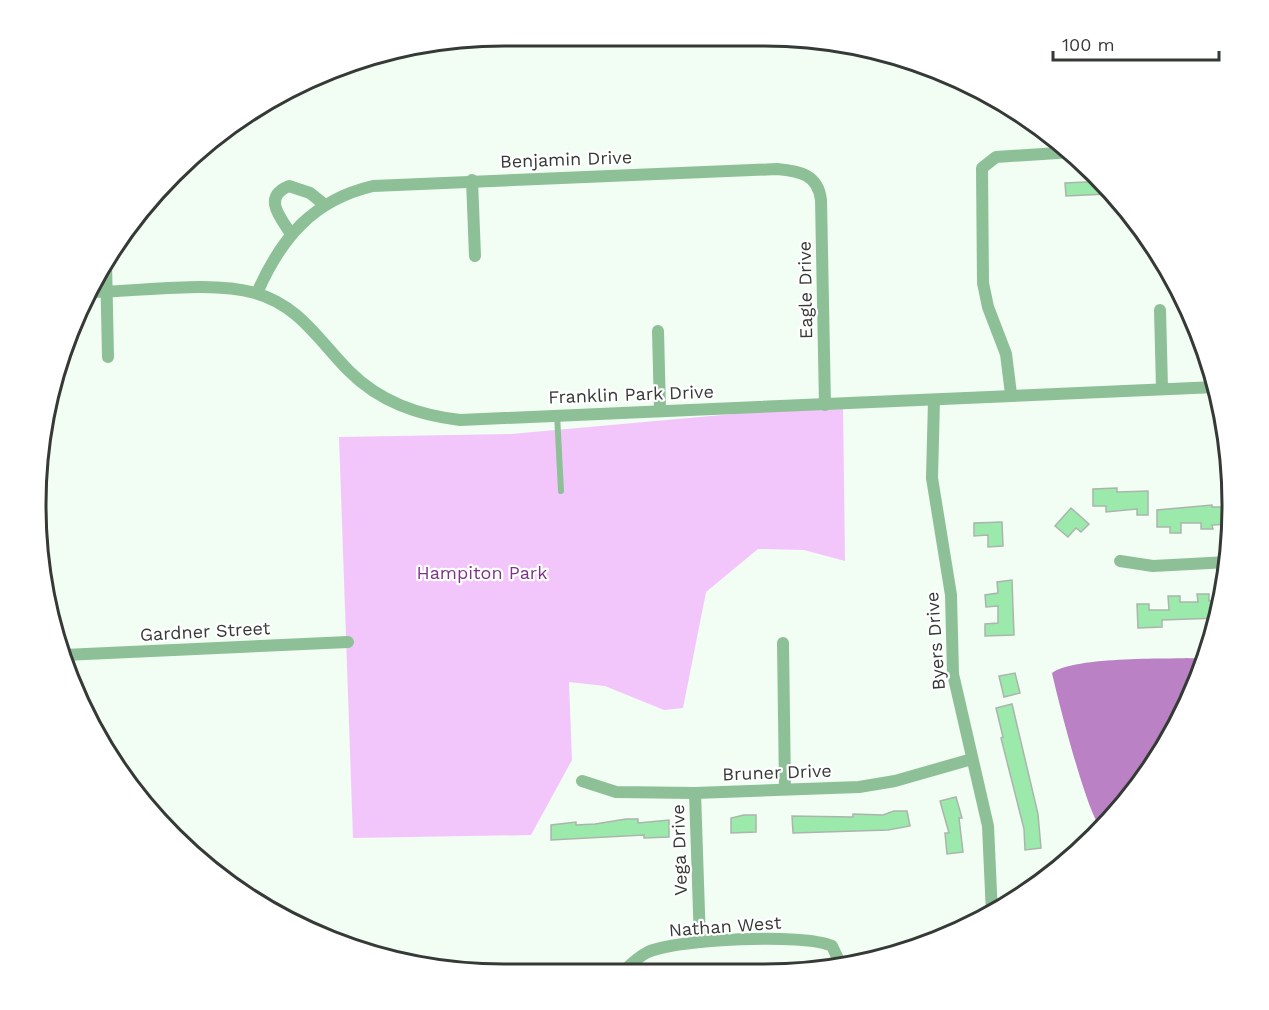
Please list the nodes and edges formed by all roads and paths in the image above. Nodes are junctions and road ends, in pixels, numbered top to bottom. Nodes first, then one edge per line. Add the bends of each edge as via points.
1 (1057, 153) edge
2 (811, 176) joint
3 (472, 180) junction
4 (325, 205) junction
5 (291, 234) junction
6 (475, 256) dead end
7 (106, 280) edge
8 (99, 292) edge
9 (106, 292) junction
10 (257, 293) junction
11 (1160, 310) dead end
12 (658, 331) dead end
13 (108, 357) dead end
14 (1207, 387) edge
15 (1162, 388) junction
16 (1011, 394) junction
17 (934, 400) junction
18 (825, 405) junction
19 (660, 410) junction
20 (557, 414) junction
21 (561, 490) dead end
22 (1120, 561) dead end
23 (1219, 562) edge
24 (348, 642) dead end
25 (783, 643) dead end
26 (72, 656) edge
27 (972, 759) junction
28 (582, 781) dead end
29 (785, 789) junction
30 (695, 793) junction
31 (991, 903) edge
32 (700, 942) junction
33 (837, 958) edge
34 (632, 964) edge

1 - 16 street via 996,157 986,163 981,180 983,284 1006,354
2 - 3 street, Benjamin Drive via 777,169
2 - 18 street, Eagle Drive via 821,200
3 - 4 street, Benjamin Drive via 373,186
3 - 6 street
4 - 5 street, Benjamin Drive
4 - 5 street via 299,189 289,186 280,190 274,197 275,205
5 - 10 street, Benjamin Drive via 271,262
7 - 9 street
8 - 9 street, Franklin Park Drive
9 - 10 street, Franklin Park Drive via 219,288
9 - 13 street
10 - 20 street, Franklin Park Drive via 308,324 359,380 414,412 460,420
11 - 15 street
12 - 19 street
14 - 15 street, Franklin Park Drive
15 - 16 street, Franklin Park Drive
16 - 17 street, Franklin Park Drive
17 - 18 street, Franklin Park Drive
17 - 27 street, Byers Drive via 933,490 951,595 956,692
18 - 19 street, Franklin Park Drive
19 - 20 street, Franklin Park Drive
20 - 21 lane
22 - 23 street via 1153,566
24 - 26 street, Gardner Street
25 - 29 street
27 - 29 street, Bruner Drive via 895,782
27 - 31 street, Byers Drive via 988,826
28 - 30 street, Bruner Drive via 616,792
29 - 30 street, Bruner Drive
30 - 32 street, Vega Drive
32 - 33 street, Nathan West via 808,939 832,946
32 - 34 street, Nathan West via 648,952

